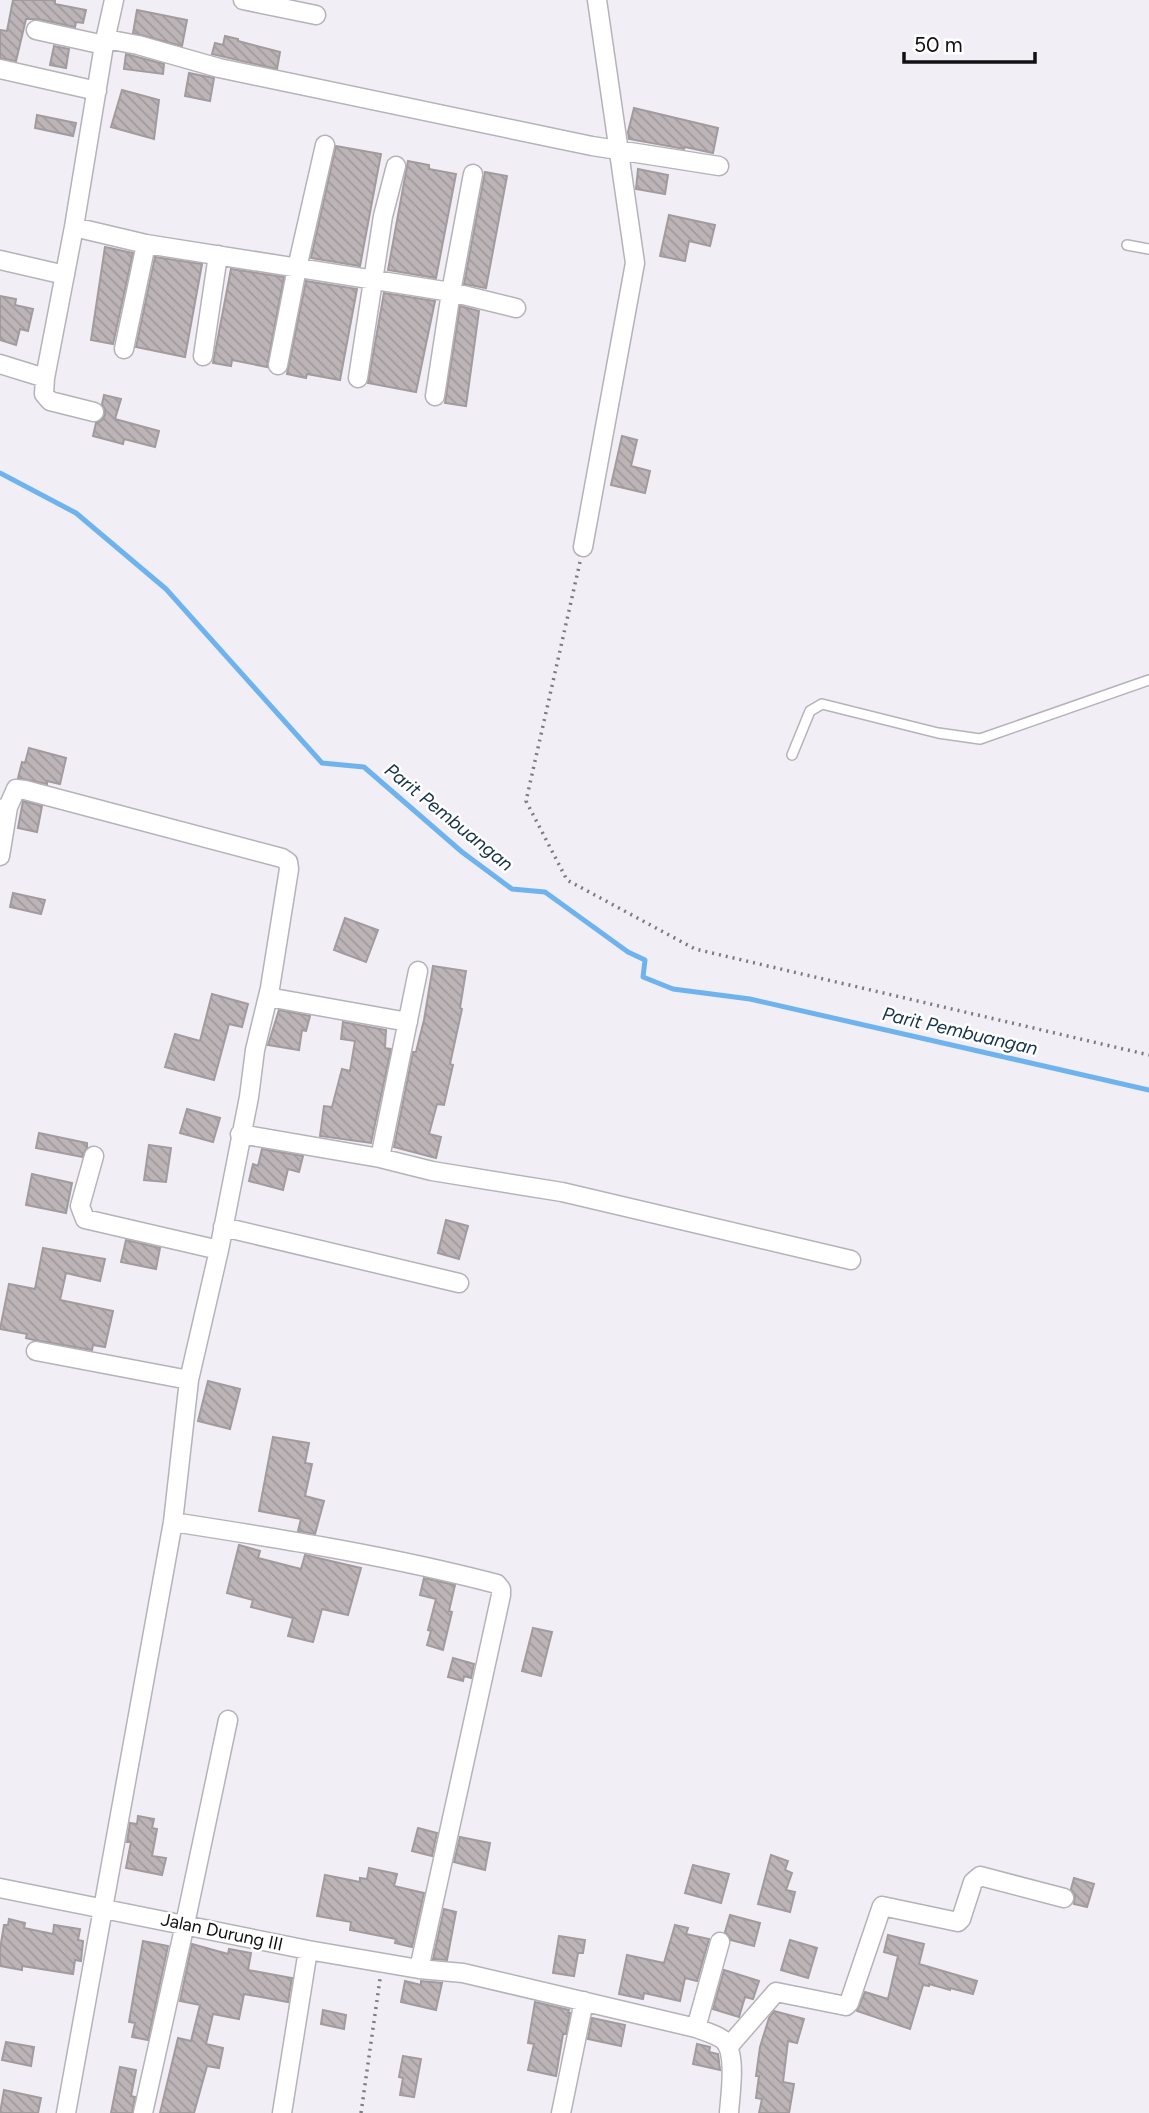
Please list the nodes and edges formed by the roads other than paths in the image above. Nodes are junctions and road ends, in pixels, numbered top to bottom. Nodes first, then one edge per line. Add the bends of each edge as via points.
1 (114, 0) edge
2 (243, 0) edge
3 (597, 0) edge
4 (316, 15) dead end
5 (36, 30) dead end
6 (105, 42) junction
7 (0, 69) edge
8 (97, 91) junction
9 (325, 145) dead end
10 (619, 150) junction
11 (396, 166) dead end
12 (719, 166) dead end
13 (473, 174) dead end
14 (74, 227) junction
15 (146, 244) junction
16 (1127, 245) dead end
17 (1149, 249) edge
18 (218, 256) junction
19 (0, 260) edge
20 (297, 268) junction
21 (65, 275) junction
22 (372, 279) junction
23 (451, 292) junction
24 (516, 308) dead end
25 (124, 349) dead end
26 (203, 356) dead end
27 (0, 364) edge
28 (278, 365) dead end
29 (46, 378) junction
30 (358, 378) dead end
31 (435, 396) dead end
32 (94, 412) dead end
33 (583, 547) road end
34 (1149, 680) edge
35 (792, 755) dead end
36 (4, 808) edge
37 (0, 856) edge
38 (418, 971) dead end
39 (268, 997) junction
40 (408, 1022) junction
41 (240, 1134) junction
42 (94, 1156) dead end
43 (380, 1158) junction
44 (223, 1227) junction
45 (219, 1250) junction
46 (851, 1260) dead end
47 (459, 1283) dead end
48 (36, 1351) dead end
49 (189, 1380) junction
50 (173, 1522) junction
51 (228, 1720) dead end
52 (0, 1888) edge
53 (1064, 1898) dead end
54 (103, 1908) junction
55 (185, 1924) junction
56 (720, 1942) dead end
57 (308, 1950) junction
58 (419, 1969) junction
59 (584, 2001) junction
60 (696, 2028) junction
61 (729, 2046) junction
62 (66, 2113) edge
63 (143, 2113) edge
64 (282, 2113) edge
65 (561, 2113) edge
66 (729, 2113) edge

1 - 6 street
2 - 4 street
3 - 10 street
5 - 6 street
6 - 8 street
6 - 10 street via 138,45 219,68
7 - 8 street
8 - 14 street
9 - 20 street
10 - 12 street
10 - 33 street via 635,263
11 - 22 street
13 - 23 street
14 - 15 street
14 - 21 street
15 - 18 street
15 - 25 street
16 - 17 lane
18 - 20 street
18 - 26 street
19 - 21 street
20 - 22 street
20 - 28 street
21 - 29 street
22 - 23 street
22 - 30 street
23 - 24 street
23 - 31 street
27 - 29 street
29 - 32 street via 44,394 50,401
34 - 35 lane via 980,739 822,704 810,711
36 - 37 street
36 - 39 street via 16,789 25,790 288,862
38 - 40 street
39 - 40 street
39 - 41 street
40 - 43 street
41 - 43 street
41 - 44 street
42 - 45 street via 80,1206 85,1219
43 - 46 street via 562,1192
44 - 45 street
44 - 47 street
45 - 49 street
48 - 49 street
49 - 50 street
50 - 54 street
50 - 58 street via 441,1569 501,1589
51 - 55 street
52 - 54 street, Jalan Durung III
53 - 61 street via 980,1876 973,1882 958,1923 882,1906 846,2006 776,1992
54 - 55 street, Jalan Durung III
54 - 62 street
55 - 57 street, Jalan Durung III
55 - 63 street
56 - 60 street
57 - 58 street, Jalan Durung III
57 - 64 street
58 - 59 street, Jalan Durung III via 454,1972
59 - 60 street, Jalan Durung III
59 - 65 street
60 - 61 street, Jalan Durung III
61 - 66 street

